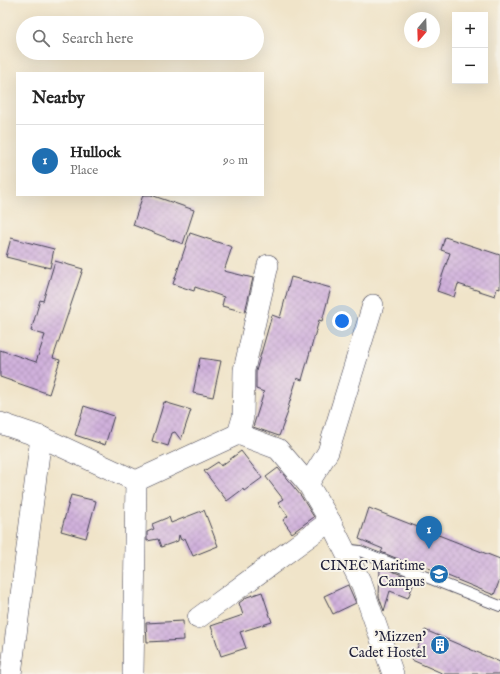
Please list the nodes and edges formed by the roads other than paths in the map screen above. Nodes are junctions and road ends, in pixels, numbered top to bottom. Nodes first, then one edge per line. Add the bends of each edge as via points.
1 (268, 266) dead end
2 (373, 305) dead end
3 (0, 423) edge
4 (238, 434) junction
5 (41, 437) junction
6 (136, 481) junction
7 (308, 484) junction
8 (330, 521) junction
9 (344, 549) junction
10 (500, 606) edge
11 (198, 618) dead end
12 (11, 674) edge
13 (133, 674) edge
14 (393, 674) edge

1 - 4 street via 244,370 243,417
2 - 7 street via 328,452
3 - 5 street
4 - 6 street
4 - 7 street via 278,449
5 - 6 street
5 - 12 street
6 - 13 street
7 - 8 street
8 - 9 street
8 - 11 street
9 - 10 lane via 360,551
9 - 14 street via 362,585

